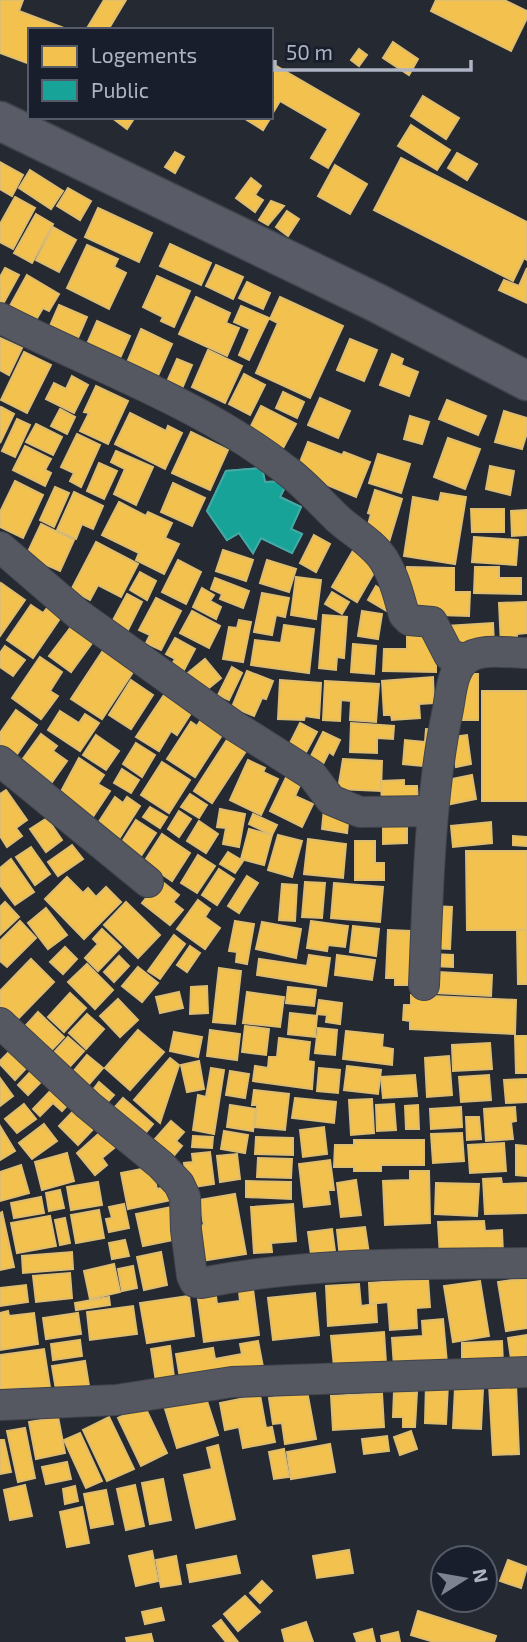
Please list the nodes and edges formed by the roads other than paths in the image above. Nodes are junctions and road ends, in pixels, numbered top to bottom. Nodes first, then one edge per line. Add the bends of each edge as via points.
1 (0, 121) edge
2 (0, 318) edge
3 (527, 381) edge
4 (0, 547) edge
5 (527, 653) edge
6 (466, 659) junction
7 (0, 761) edge
8 (433, 811) junction
9 (148, 882) dead end
10 (424, 985) dead end
11 (0, 1023) edge
12 (527, 1263) edge
13 (527, 1372) edge
14 (0, 1405) edge

1 - 3 street via 376,302
2 - 6 street via 180,404 288,471 383,559 408,620 432,622 449,655
4 - 8 street via 78,614 312,775 331,800 360,812
5 - 6 street via 479,652
6 - 8 street via 456,671 439,752
7 - 9 street
8 - 10 street
11 - 12 street via 178,1184 185,1197 195,1282 334,1265
13 - 14 street via 232,1382 116,1400

